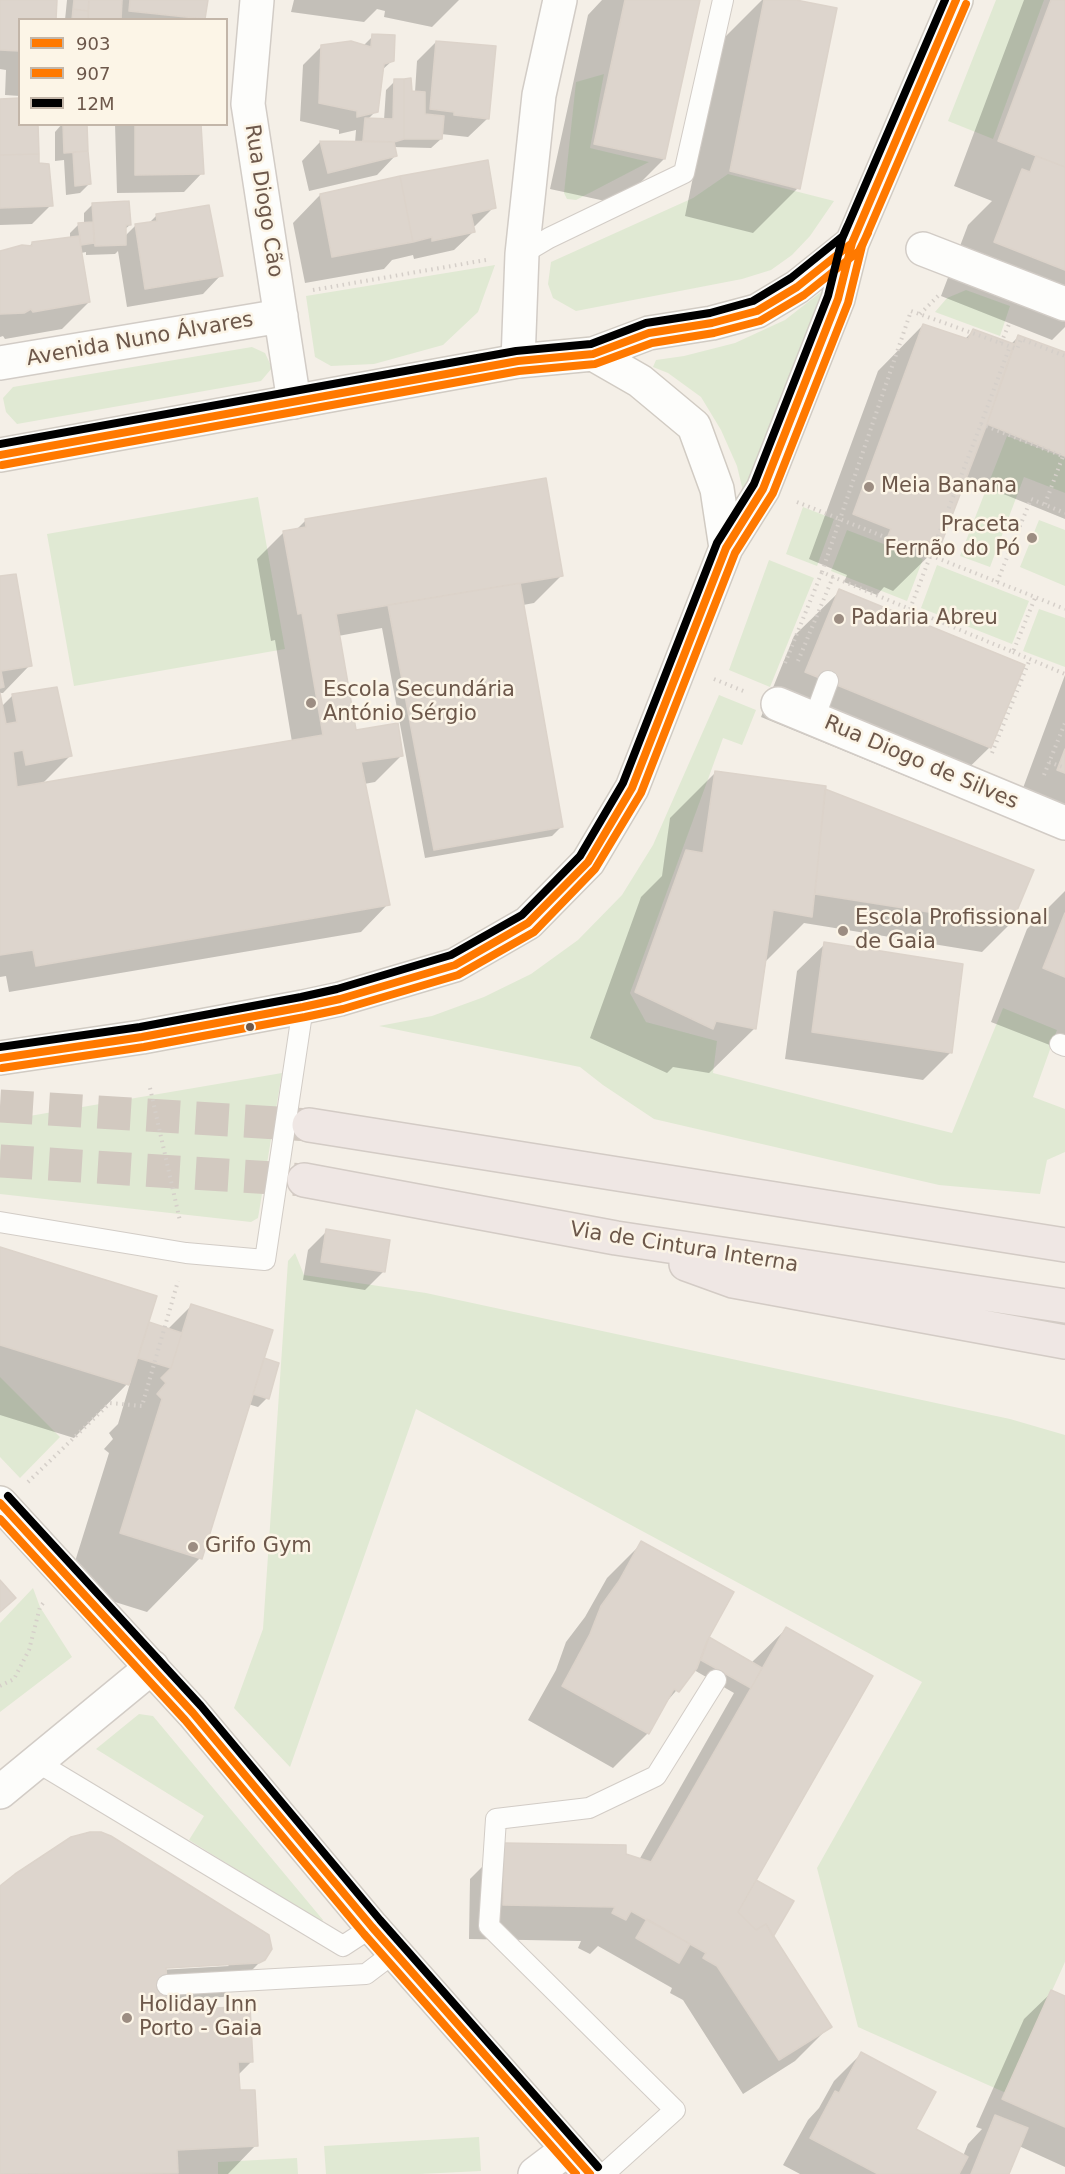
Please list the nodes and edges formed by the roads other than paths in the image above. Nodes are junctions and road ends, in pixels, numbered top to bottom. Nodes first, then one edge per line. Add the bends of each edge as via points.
1 (257, 0) edge
2 (560, 0) edge
3 (723, 0) edge
4 (956, 0) edge
5 (852, 243) junction
6 (923, 249) dead end
7 (522, 254) junction
8 (1065, 304) edge
9 (279, 306) junction
10 (593, 354) junction
11 (518, 361) junction
12 (0, 363) edge
13 (294, 402) junction
14 (0, 455) edge
15 (726, 548) junction
16 (828, 681) dead end
17 (778, 704) dead end
18 (814, 719) junction
19 (1065, 823) edge
20 (303, 1007) junction
21 (0, 1058) edge
22 (309, 1125) tunnel mouth
23 (304, 1180) tunnel mouth
24 (0, 1222) edge
25 (616, 1238) junction
26 (1065, 1245) edge
27 (1065, 1306) edge
28 (1065, 1342) edge
29 (10, 1494) edge
30 (152, 1667) junction
31 (716, 1680) dead end
32 (37, 1762) junction
33 (0, 1792) edge
34 (372, 1927) junction
35 (395, 1952) junction
36 (167, 1985) dead end
37 (568, 2149) junction
38 (535, 2174) edge
39 (590, 2174) edge
40 (604, 2174) edge

1 - 9 main road, Rua Diogo Cão via 248,104
2 - 7 main road via 539,95
3 - 7 lane via 684,173
4 - 5 main road
5 - 10 main road via 797,287 757,311 649,333
5 - 15 main road via 838,299 763,489
6 - 8 main road
7 - 11 main road
9 - 12 main road, Avenida Nuno Álvares
9 - 13 main road, Rua Diogo Cão
10 - 11 main road
10 - 15 main road via 640,381 694,426 717,489
11 - 13 main road
13 - 14 main road
15 - 20 main road via 632,788 588,862 528,923 455,965
16 - 18 lane
17 - 18 main road, Rua Diogo de Silves
18 - 19 main road, Rua Diogo de Silves
20 - 21 main road
20 - 24 lane via 265,1260 186,1253
22 - 26 highway
23 - 25 highway, Via de Cintura Interna
25 - 27 highway, Via de Cintura Interna
25 - 28 highway via 733,1281
29 - 30 main road
30 - 32 main road
30 - 34 main road
31 - 40 lane via 657,1776 589,1808 496,1819 489,1926 675,2110
32 - 33 main road
32 - 34 lane via 343,1946
34 - 35 main road
35 - 36 lane via 366,1974
35 - 37 main road
37 - 38 main road
37 - 39 main road

